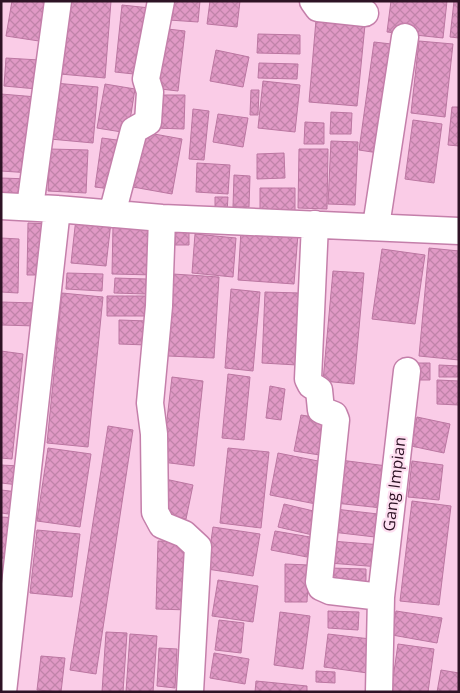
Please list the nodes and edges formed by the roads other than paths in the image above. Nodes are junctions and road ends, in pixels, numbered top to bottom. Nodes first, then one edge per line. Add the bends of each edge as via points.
1 (58, 1) edge
2 (161, 1) edge
3 (313, 1) edge
4 (365, 13) dead end
5 (405, 37) dead end
6 (1, 206) edge
7 (30, 207) junction
8 (57, 208) junction
9 (112, 214) junction
10 (162, 218) junction
11 (315, 224) junction
12 (376, 226) junction
13 (459, 230) edge
14 (407, 371) dead end
15 (381, 596) junction
16 (3, 692) edge
17 (190, 692) edge
18 (379, 692) edge

1 - 7 street
2 - 9 street via 146,79 150,92 148,122 134,130
3 - 4 street via 318,8
5 - 12 street
6 - 7 street
7 - 8 street
8 - 9 street
8 - 16 street
9 - 10 street
10 - 11 street
10 - 17 street via 150,402 154,434 155,512 162,525 184,534 198,547
11 - 12 street
11 - 15 street via 308,379 319,390 321,410 335,415 336,420 320,584 330,592
12 - 13 street
14 - 15 street, Gang Impian
15 - 18 street, Gang Impian

